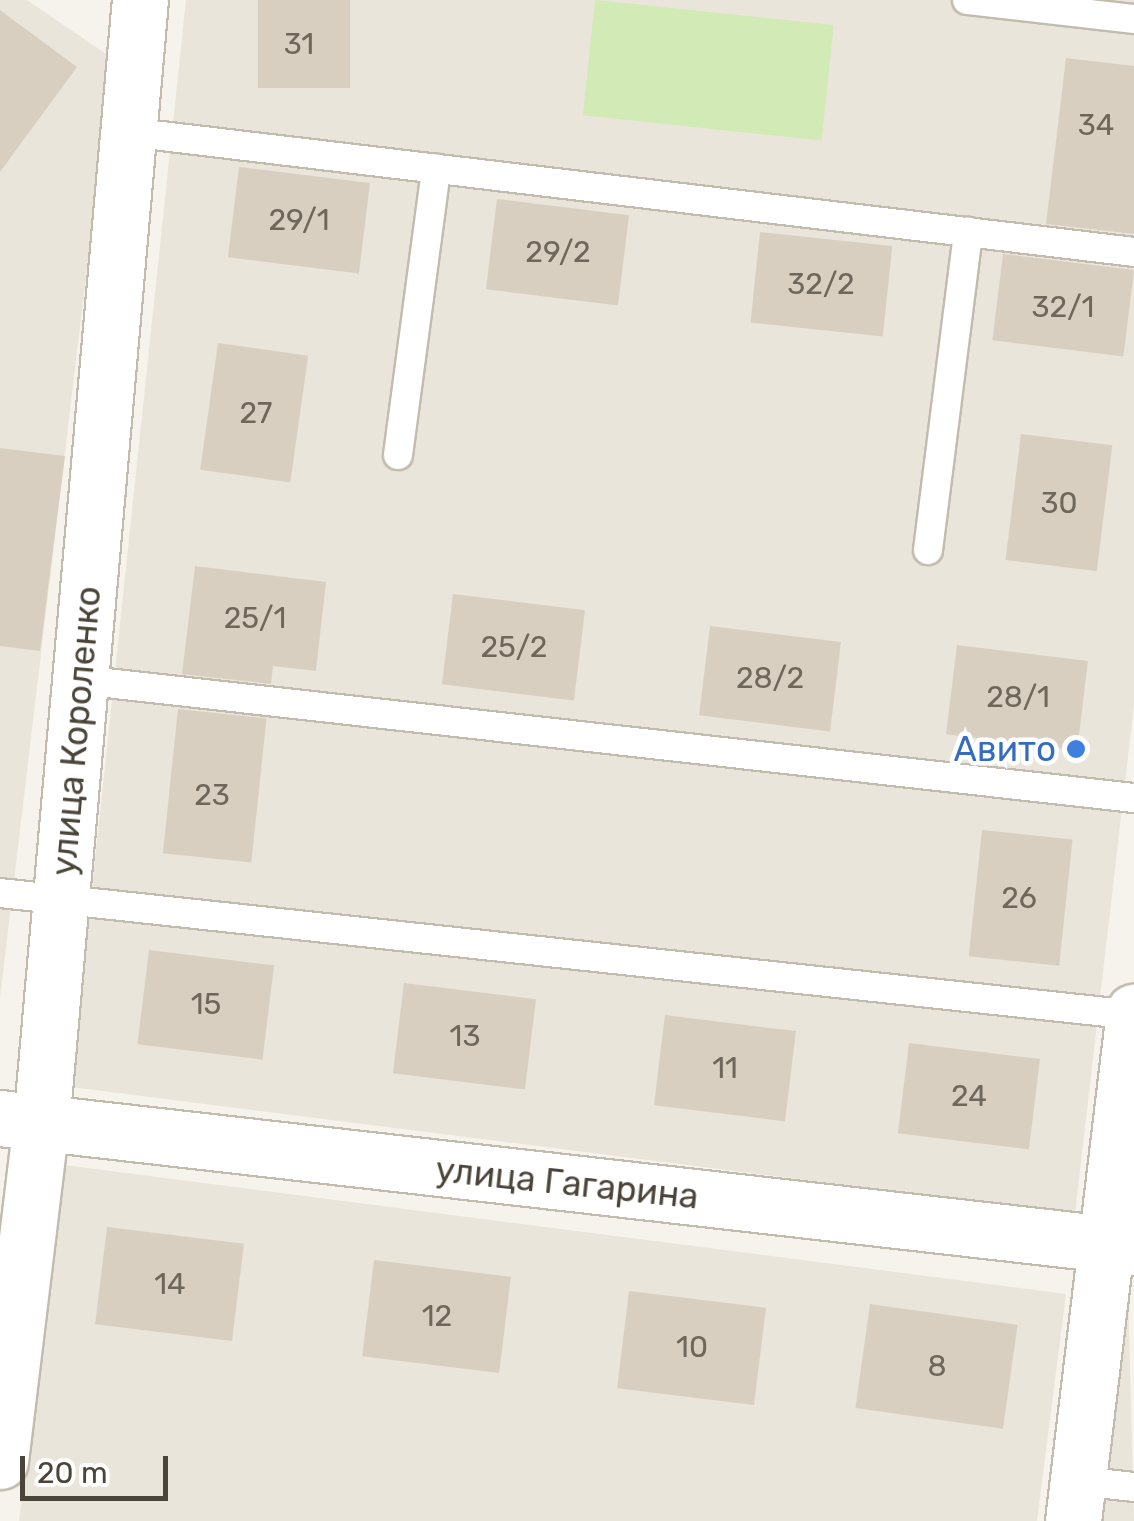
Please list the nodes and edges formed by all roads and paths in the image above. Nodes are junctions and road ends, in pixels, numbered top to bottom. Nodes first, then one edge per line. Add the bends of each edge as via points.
1 (140, 0) edge
2 (967, 0) edge
3 (1134, 19) edge
4 (128, 132) junction
5 (436, 169) junction
6 (968, 232) junction
7 (1134, 252) edge
8 (398, 455) dead end
9 (928, 550) dead end
10 (80, 680) junction
11 (1134, 798) edge
12 (0, 893) edge
13 (61, 902) junction
14 (1134, 1014) edge
15 (21, 1121) edge
16 (1120, 1245) edge
17 (7, 1349) edge
18 (0, 1461) edge
19 (1134, 1487) edge
20 (1075, 1501) edge

1 - 4 street, улица Короленко
2 - 3 lane
4 - 5 lane
4 - 10 street, улица Короленко
5 - 6 lane
5 - 8 lane
6 - 7 lane
6 - 9 lane
10 - 11 lane
10 - 13 street, улица Короленко
12 - 13 lane
13 - 14 lane
13 - 15 street, улица Короленко
14 - 16 street
15 - 16 street, улица Гагарина
15 - 17 street, улица Короленко
16 - 20 street
17 - 18 street, улица Короленко
19 - 20 lane

